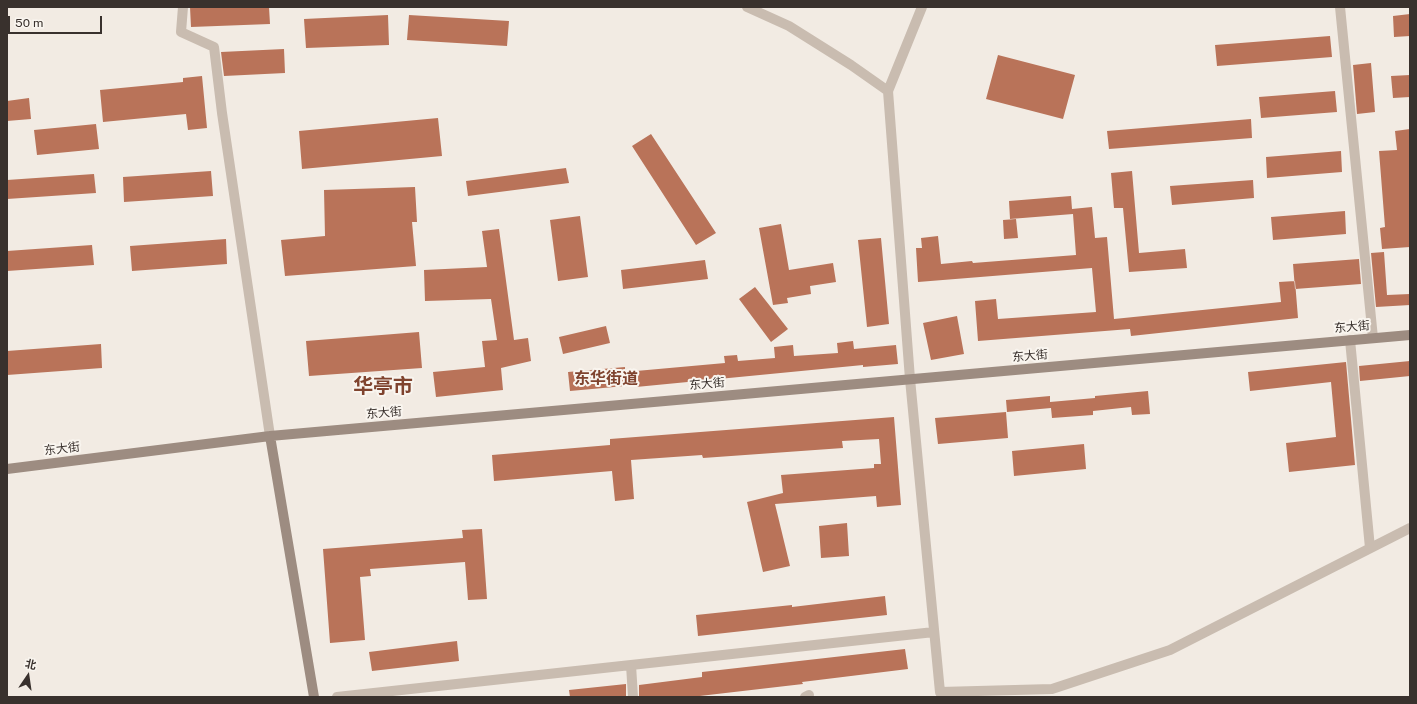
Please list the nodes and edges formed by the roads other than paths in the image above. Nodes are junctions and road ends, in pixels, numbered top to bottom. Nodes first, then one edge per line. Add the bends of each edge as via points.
1 (183, 7) edge
2 (747, 7) edge
3 (922, 7) edge
4 (1340, 7) edge
5 (888, 91) junction
6 (1410, 335) edge
7 (1373, 338) junction
8 (1350, 340) junction
9 (910, 379) junction
10 (270, 436) junction
11 (7, 469) edge
12 (1410, 528) edge
13 (1370, 548) junction
14 (934, 632) junction
15 (631, 665) junction
16 (314, 697) edge
17 (337, 697) edge
18 (633, 697) edge

1 - 10 street via 181,32 214,47
2 - 5 street via 789,26
3 - 5 street
4 - 7 street
5 - 9 street
6 - 7 street, 东大街
7 - 8 street, 东大街
8 - 9 street, 东大街
8 - 13 street
9 - 10 street, 东大街
9 - 14 street
10 - 11 street, 东大街
10 - 16 street
12 - 13 street
13 - 14 street via 1170,650 1052,689 940,692
14 - 15 street
15 - 17 street
15 - 18 street

